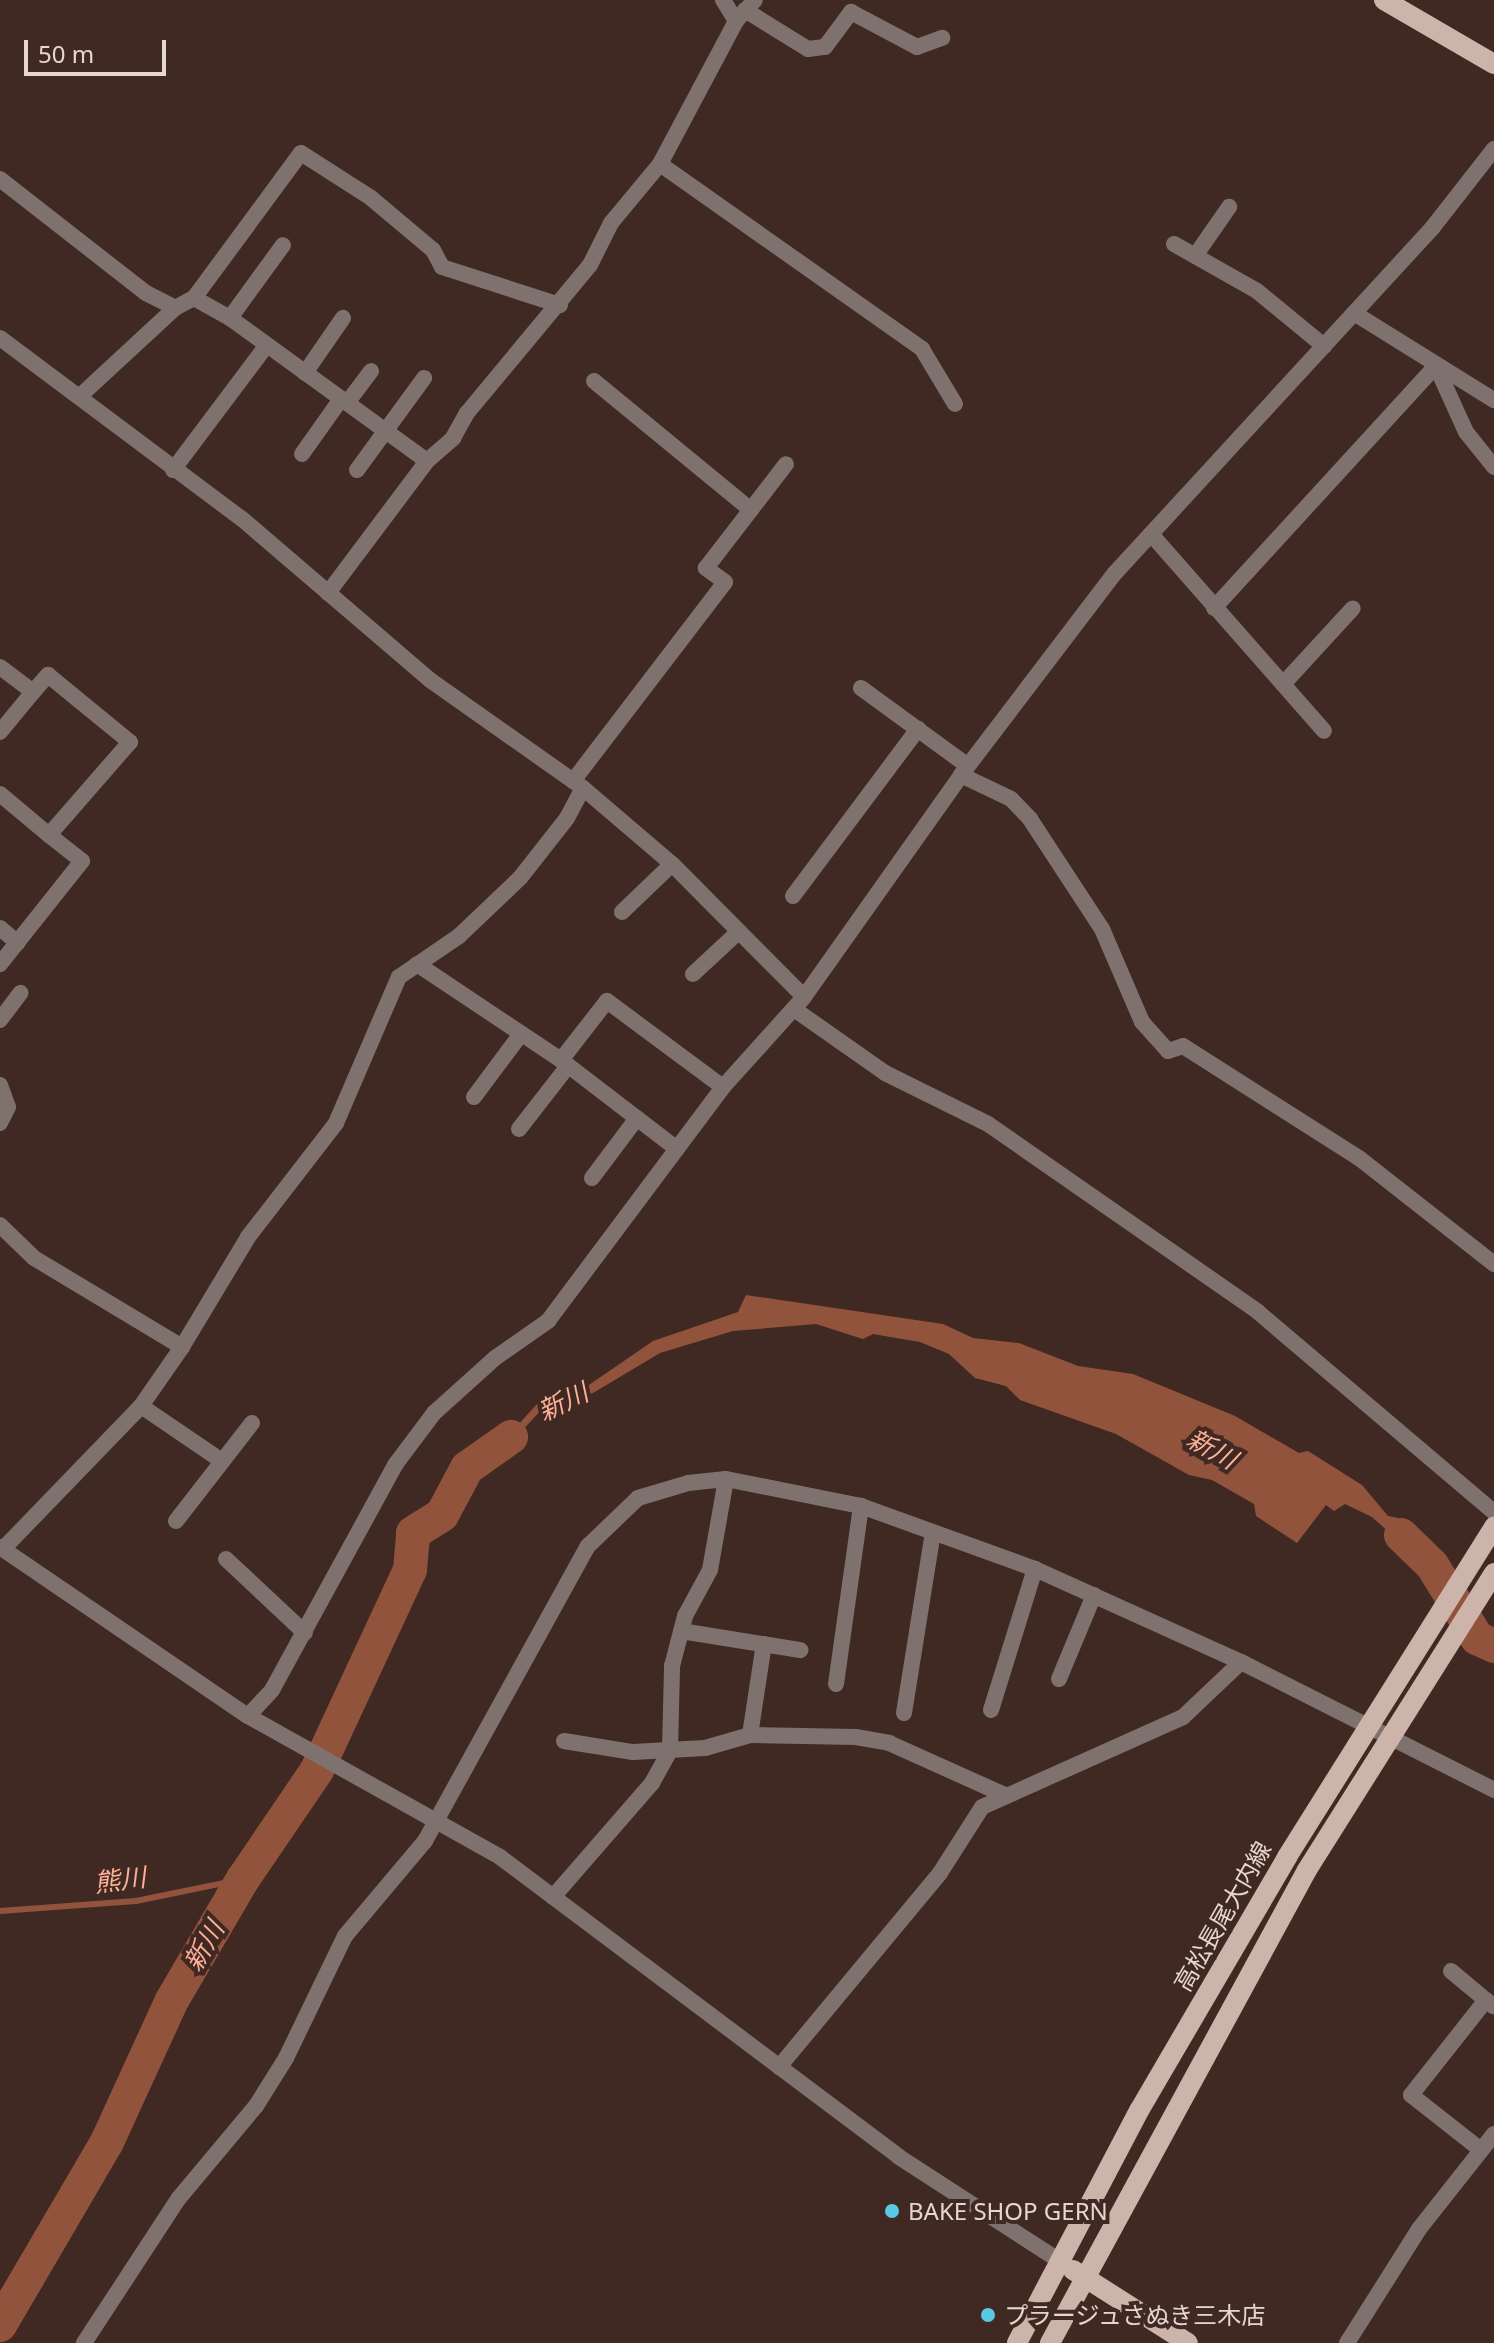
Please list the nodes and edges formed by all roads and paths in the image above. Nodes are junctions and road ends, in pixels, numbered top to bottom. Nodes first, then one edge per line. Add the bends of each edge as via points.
1 (723, 0) edge
2 (1384, 0) edge
3 (745, 11) edge
4 (942, 38) dead end
5 (1494, 64) edge
6 (1494, 149) edge
7 (660, 164) junction
8 (0, 179) edge
9 (1229, 207) dead end
10 (1174, 244) dead end
11 (283, 245) dead end
12 (1195, 256) junction
13 (194, 298) junction
14 (560, 305) junction
15 (175, 308) junction
16 (1354, 313) junction
17 (230, 318) junction
18 (343, 318) dead end
19 (0, 338) edge
20 (267, 345) junction
21 (1324, 346) junction
22 (1436, 366) junction
23 (371, 371) dead end
24 (305, 373) junction
25 (424, 378) dead end
26 (594, 381) dead end
27 (80, 396) junction
28 (1494, 400) edge
29 (344, 401) junction
30 (955, 404) dead end
31 (385, 431) junction
32 (302, 454) dead end
33 (427, 461) junction
34 (786, 464) dead end
35 (1494, 467) edge
36 (173, 470) junction
37 (357, 470) dead end
38 (751, 510) junction
39 (1151, 534) junction
40 (328, 593) junction
41 (1214, 608) junction
42 (1353, 608) dead end
43 (0, 667) edge
44 (1285, 682) junction
45 (861, 688) dead end
46 (33, 692) junction
47 (918, 729) junction
48 (1324, 731) dead end
49 (0, 732) edge
50 (964, 770) junction
51 (578, 785) junction
52 (0, 794) edge
53 (49, 835) junction
54 (672, 864) junction
55 (793, 896) dead end
56 (622, 912) dead end
57 (0, 928) edge
58 (736, 934) junction
59 (18, 943) junction
60 (0, 964) edge
61 (417, 964) junction
62 (693, 974) dead end
63 (20, 993) dead end
64 (799, 1003) junction
65 (0, 1020) edge
66 (521, 1034) junction
67 (564, 1063) junction
68 (0, 1085) edge
69 (723, 1087) junction
70 (474, 1097) dead end
71 (637, 1118) junction
72 (0, 1123) edge
73 (519, 1129) dead end
74 (677, 1149) junction
75 (592, 1178) dead end
76 (0, 1225) edge
77 (1494, 1264) edge
78 (182, 1347) junction
79 (141, 1406) junction
80 (252, 1423) dead end
81 (222, 1461) junction
82 (726, 1479) junction
83 (861, 1506) junction
84 (1494, 1512) edge
85 (176, 1521) dead end
86 (1494, 1527) edge
87 (933, 1532) junction
88 (2, 1548) edge
89 (226, 1559) dead end
90 (1035, 1569) junction
91 (1494, 1573) edge
92 (1094, 1595) junction
93 (681, 1631) junction
94 (305, 1633) junction
95 (764, 1644) junction
96 (800, 1650) dead end
97 (1241, 1662) junction
98 (1059, 1679) dead end
99 (836, 1684) dead end
100 (991, 1710) dead end
101 (904, 1713) dead end
102 (248, 1716) junction
103 (1365, 1728) junction
104 (750, 1735) junction
105 (1387, 1739) junction
106 (564, 1741) dead end
107 (670, 1750) junction
108 (1494, 1790) edge
109 (1007, 1796) junction
110 (436, 1818) junction
111 (553, 1897) junction
112 (1451, 1971) dead end
113 (1490, 2004) edge
114 (779, 2067) junction
115 (1494, 2134) edge
116 (1481, 2150) junction
117 (1060, 2261) junction
118 (1084, 2277) junction
119 (84, 2343) edge
120 (1017, 2343) edge
121 (1050, 2343) edge
122 (1188, 2343) edge
123 (1347, 2343) edge

1 - 3 street
2 - 5 main road
3 - 4 street via 808,49 825,47 851,12 917,47
3 - 7 street
6 - 16 street via 1433,227
7 - 14 street via 611,223 590,265
7 - 30 street via 922,349
8 - 15 street via 146,293
9 - 12 street
10 - 12 street
11 - 17 street
12 - 21 street via 1257,291
13 - 14 street via 301,153 371,198 433,250 442,267
13 - 15 street
13 - 17 street
14 - 33 street via 467,413 453,438
15 - 27 street
16 - 21 street
16 - 22 street
17 - 20 street
18 - 24 street
19 - 27 street
20 - 24 street
20 - 36 street
21 - 39 street
22 - 28 street
22 - 35 street via 1466,432
22 - 41 street
23 - 29 street
24 - 29 street
25 - 31 street
26 - 38 street
27 - 36 street
29 - 31 street
29 - 32 street
31 - 33 street
31 - 37 street
33 - 40 street
34 - 38 street
36 - 40 street via 241,518
38 - 51 street via 706,568 725,582
39 - 41 street
39 - 50 street
40 - 51 street via 430,680
41 - 44 street
42 - 44 street
43 - 46 street
44 - 48 street
45 - 47 street
46 - 49 street
46 - 53 street via 48,675 130,742
47 - 50 street
47 - 55 street
50 - 64 street
50 - 77 street via 1011,799 1030,819 1102,929 1142,1022 1168,1051 1183,1046 1359,1158
51 - 54 street
51 - 61 street via 520,878 459,936
52 - 53 street
53 - 59 street via 82,861
54 - 56 street
54 - 58 street
57 - 59 street
58 - 62 street
58 - 64 street
59 - 60 street
61 - 66 street
61 - 78 street via 399,977 336,1123 248,1237
63 - 65 street
64 - 69 street
64 - 84 street via 885,1073 988,1124 1258,1312
66 - 67 street
66 - 70 street
67 - 69 street via 607,1001
67 - 71 street
67 - 73 street
68 - 72 street via 8,1107
69 - 74 street
71 - 74 street
71 - 75 street
74 - 94 street via 548,1321 495,1358 434,1413 395,1465
76 - 78 street via 34,1258
78 - 79 street
79 - 81 street
79 - 88 street
80 - 81 street
81 - 85 street
82 - 83 street
82 - 93 street via 710,1570
82 - 110 street via 688,1483 638,1498 598,1535
83 - 87 street
83 - 99 street
86 - 103 main road, 高松長尾大内線
87 - 90 street
87 - 101 street
88 - 102 street
89 - 94 street
90 - 92 street
90 - 100 street
91 - 105 main road
92 - 97 street
92 - 98 street
93 - 95 street
93 - 107 street via 672,1666
94 - 102 street via 272,1690
95 - 96 street
95 - 104 street
97 - 103 street
97 - 109 street via 1183,1717
102 - 110 street
103 - 105 street
103 - 117 main road, 高松長尾大内線 via 1140,2109
104 - 107 street via 705,1748
104 - 109 street via 856,1737 889,1743
105 - 108 street
105 - 118 main road via 1232,2003
106 - 107 street via 633,1752
107 - 111 street via 652,1783
109 - 114 street via 982,1807 940,1873
110 - 111 street
110 - 119 street via 425,1841 345,1936 286,2058 256,2106 179,2198
111 - 114 street
112 - 113 street
113 - 116 street via 1411,2095
114 - 117 street via 899,2157
115 - 116 street
116 - 123 street via 1419,2229
117 - 118 main road
117 - 120 main road, 高松長尾大内線
118 - 121 main road
118 - 122 main road

